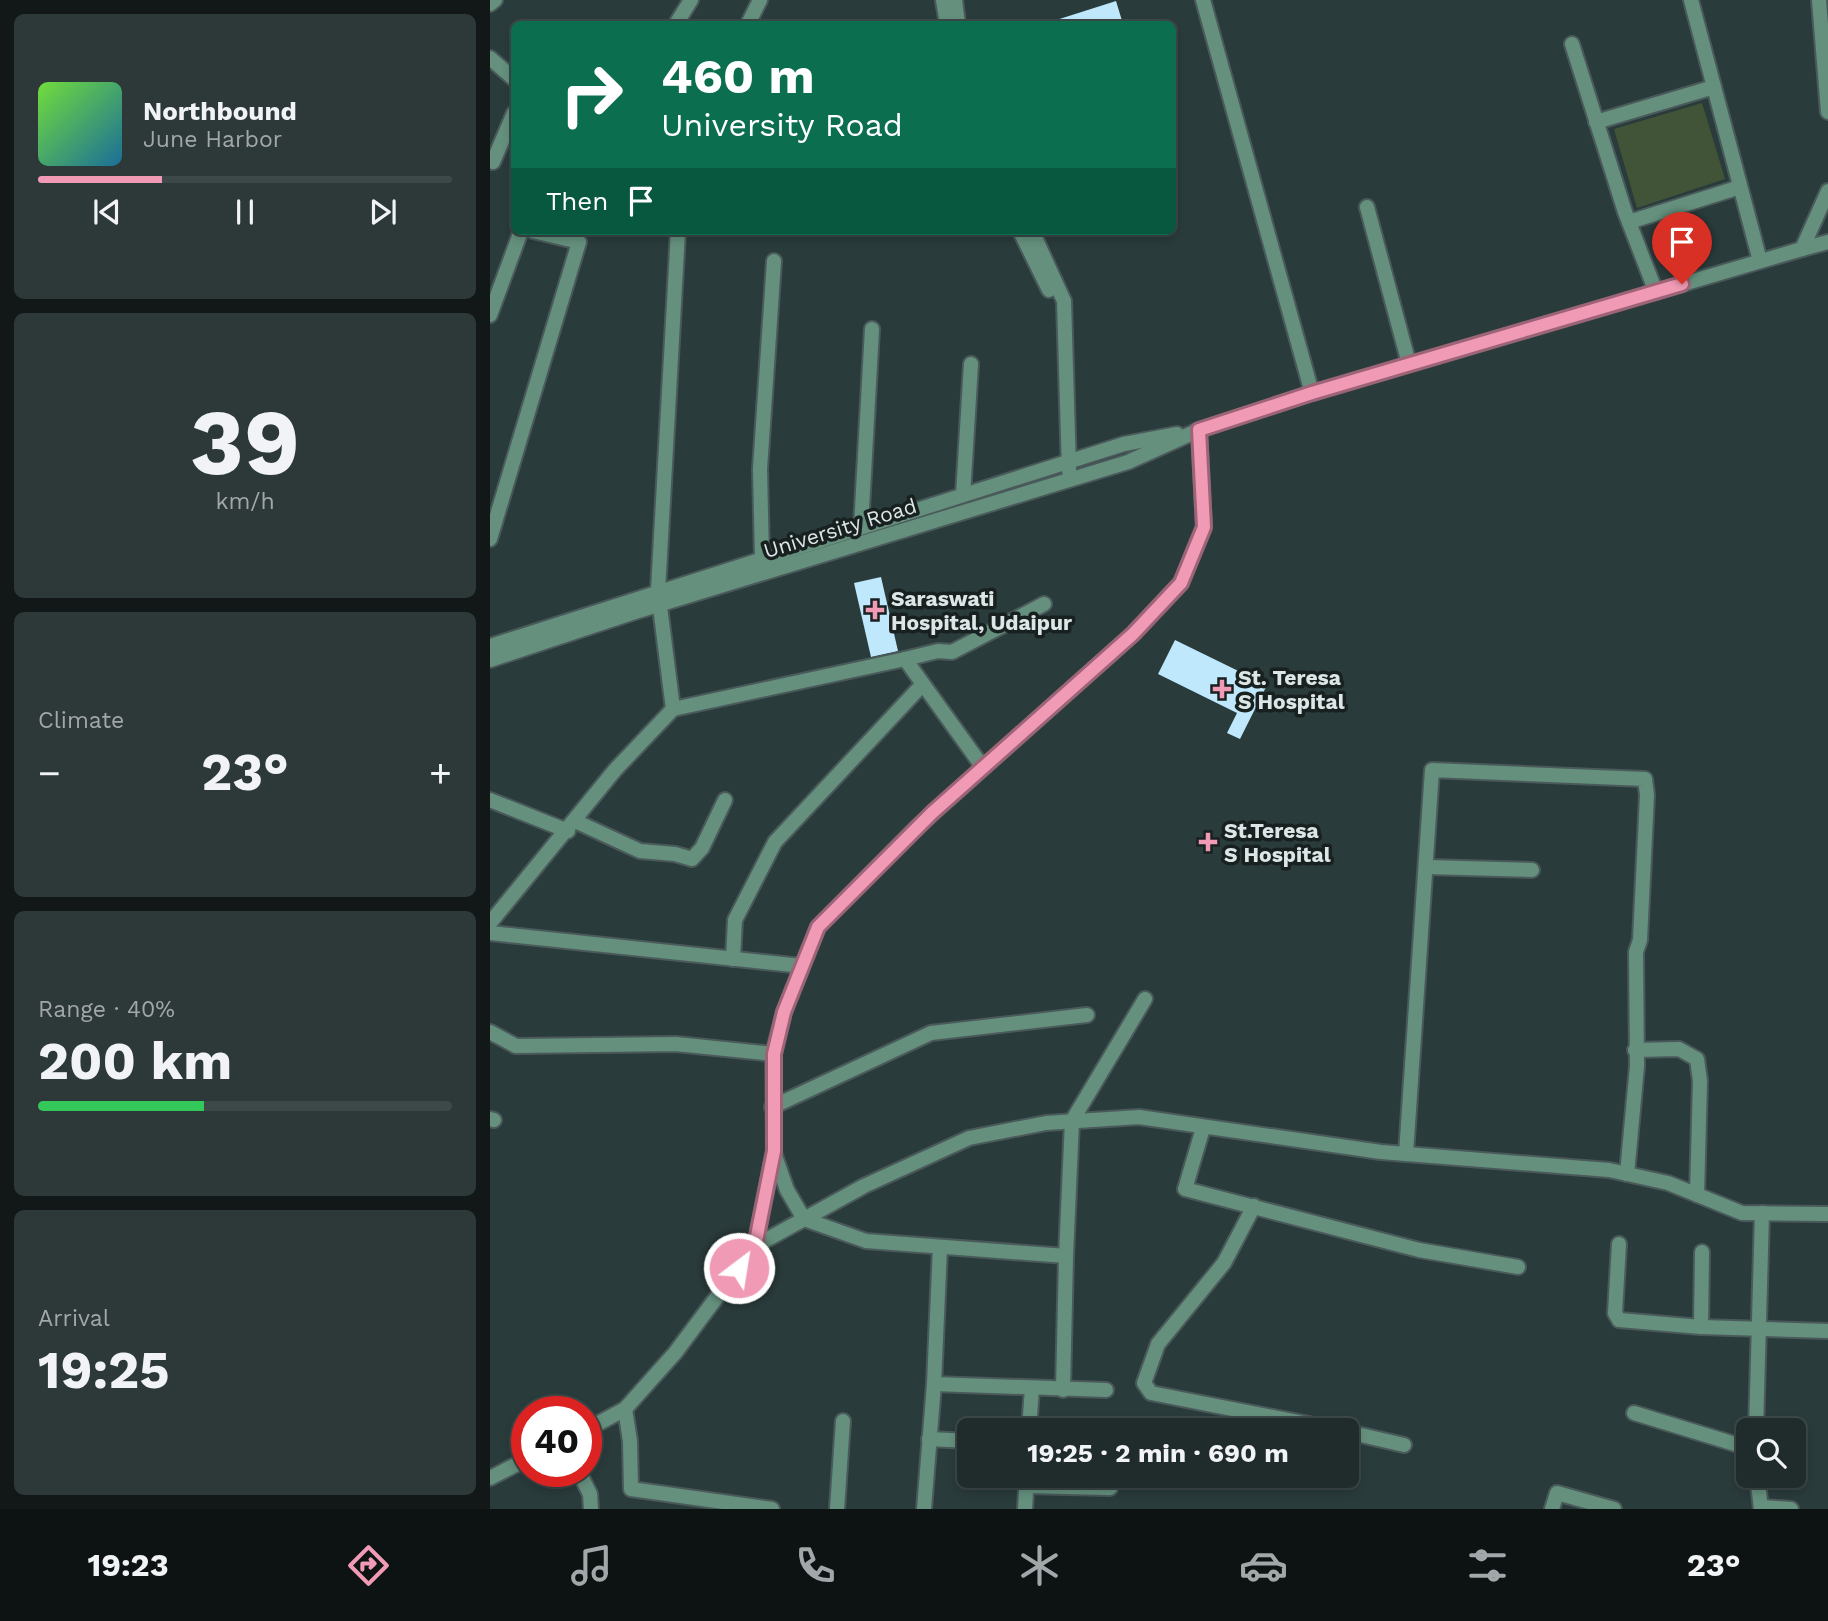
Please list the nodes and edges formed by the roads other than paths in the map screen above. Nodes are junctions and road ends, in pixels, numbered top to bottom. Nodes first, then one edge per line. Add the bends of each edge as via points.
1 (495, 0) edge
2 (691, 0) edge
3 (760, 0) edge
4 (943, 0) edge
5 (955, 0) edge
6 (1203, 0) edge
7 (1690, 0) edge
8 (1819, 0) edge
9 (490, 4) edge
10 (678, 21) edge
11 (750, 21) edge
12 (946, 21) edge
13 (958, 21) edge
14 (1572, 44) dead end
15 (490, 58) edge
16 (511, 76) edge
17 (1713, 87) junction
18 (1828, 112) edge
19 (511, 121) edge
20 (1596, 122) junction
21 (493, 162) dead end
22 (1740, 187) junction
23 (1828, 191) edge
24 (1367, 207) dead end
25 (1629, 222) junction
26 (520, 235) edge
27 (678, 235) edge
28 (1022, 235) edge
29 (1034, 235) edge
30 (581, 237) edge
31 (1828, 242) edge
32 (1802, 248) junction
33 (774, 261) dead end
34 (1759, 261) junction
35 (496, 285) edge
36 (1657, 292) junction
37 (490, 315) edge
38 (1066, 318) junction
39 (872, 329) dead end
40 (971, 364) dead end
41 (1409, 364) junction
42 (1312, 393) junction
43 (1199, 430) junction
44 (1066, 462) junction
45 (1071, 480) junction
46 (963, 495) junction
47 (861, 527) junction
48 (490, 540) edge
49 (762, 558) junction
50 (658, 598) junction
51 (1044, 604) dead end
52 (490, 646) edge
53 (905, 659) junction
54 (490, 660) edge
55 (922, 685) junction
56 (673, 709) junction
57 (982, 766) junction
58 (490, 800) edge
59 (726, 800) dead end
60 (572, 826) junction
61 (1427, 867) junction
62 (1532, 870) dead end
63 (490, 923) edge
64 (490, 933) edge
65 (733, 959) junction
66 (802, 966) junction
67 (1145, 999) dead end
68 (1087, 1015) dead end
69 (490, 1032) edge
70 (1635, 1051) junction
71 (774, 1054) junction
72 (772, 1107) junction
73 (1072, 1121) junction
74 (1203, 1128) junction
75 (774, 1151) junction
76 (1406, 1154) junction
77 (1627, 1174) junction
78 (1697, 1195) junction
79 (1254, 1206) junction
80 (1762, 1213) junction
81 (1828, 1214) edge
82 (804, 1219) junction
83 (1619, 1244) dead end
84 (755, 1246) junction
85 (940, 1247) junction
86 (1702, 1252) dead end
87 (1066, 1256) junction
88 (1518, 1267) dead end
89 (1701, 1327) junction
90 (1761, 1330) junction
91 (1828, 1332) edge
92 (934, 1384) junction
93 (1032, 1388) junction
94 (1063, 1390) junction
95 (1106, 1390) dead end
96 (625, 1409) junction
97 (1634, 1413) dead end
98 (1030, 1418) edge
99 (1278, 1418) edge
100 (1757, 1418) edge
101 (602, 1421) edge
102 (843, 1421) dead end
103 (1359, 1435) edge
104 (929, 1439) junction
105 (957, 1440) edge
106 (1736, 1444) edge
107 (1405, 1445) dead end
108 (511, 1467) edge
109 (490, 1478) edge
110 (586, 1487) edge
111 (1027, 1488) edge
112 (1759, 1488) edge
113 (1761, 1508) edge
114 (591, 1509) edge
115 (772, 1509) edge
116 (836, 1509) edge
117 (924, 1509) edge
118 (1026, 1509) edge
119 (1552, 1509) edge
120 (1614, 1509) edge
121 (1791, 1509) edge

1 - 9 street
2 - 10 street
3 - 11 street
4 - 12 street
5 - 13 street
6 - 42 street
7 - 17 street
8 - 18 street
14 - 20 street
15 - 16 street
17 - 20 street
17 - 22 street
19 - 21 street
20 - 25 street
22 - 25 street
22 - 34 street
23 - 32 street
24 - 41 street
25 - 36 street
26 - 35 street
27 - 50 street
28 - 38 street
29 - 38 street via 1064,301
30 - 48 street
31 - 32 street, University Road
32 - 34 street, University Road
33 - 49 street via 760,469
34 - 36 street, University Road
35 - 37 street
36 - 41 street, University Road
38 - 44 street
39 - 47 street
40 - 46 street
41 - 42 street, University Road
42 - 43 street, University Road
43 - 44 street, University Road via 1124,444
43 - 45 street, University Road via 1128,462
43 - 57 street via 1204,527 1181,583 1133,634
44 - 45 street
44 - 46 street, University Road
45 - 50 street, University Road
46 - 47 street, University Road
47 - 49 street, University Road
49 - 50 street, University Road
50 - 52 street, University Road
50 - 54 street, University Road
50 - 56 street
51 - 53 street via 952,653 937,651
53 - 55 street
53 - 56 street
55 - 57 street
55 - 65 street via 775,842 735,920
56 - 60 street via 615,770
57 - 66 street via 818,927
58 - 60 street
59 - 60 street via 692,859 640,851
60 - 63 street
61 - 62 street
61 - 70 street via 1432,770 1645,779
61 - 76 street
64 - 65 street
65 - 66 street
66 - 71 street
67 - 73 street
68 - 72 street via 931,1033
69 - 71 street via 516,1046 676,1044
70 - 77 street
70 - 78 street via 1679,1049 1697,1059
71 - 72 street
72 - 75 street
73 - 74 street via 1139,1117
73 - 82 street via 970,1138
73 - 87 street
74 - 76 street
74 - 79 street via 1185,1189
75 - 82 street
75 - 84 street
76 - 77 street
77 - 78 street
78 - 80 street via 1742,1213
79 - 88 street via 1419,1250
79 - 99 street via 1224,1263 1157,1344 1144,1383 1151,1393
80 - 81 street
80 - 90 street
82 - 84 street
82 - 85 street via 866,1241
83 - 89 street via 1615,1313 1619,1320
84 - 96 street via 675,1353
85 - 87 street
85 - 92 street
86 - 89 street
87 - 94 street
89 - 90 street
90 - 91 street
90 - 100 street
92 - 93 street
92 - 104 street
93 - 94 street
93 - 98 street
94 - 95 street
96 - 101 street
96 - 115 street via 631,1441 631,1489
97 - 106 street
102 - 116 street
103 - 107 street
104 - 105 street
104 - 117 street
108 - 109 street
110 - 114 street
111 - 118 street
112 - 113 street
113 - 121 street
119 - 120 street via 1557,1493

